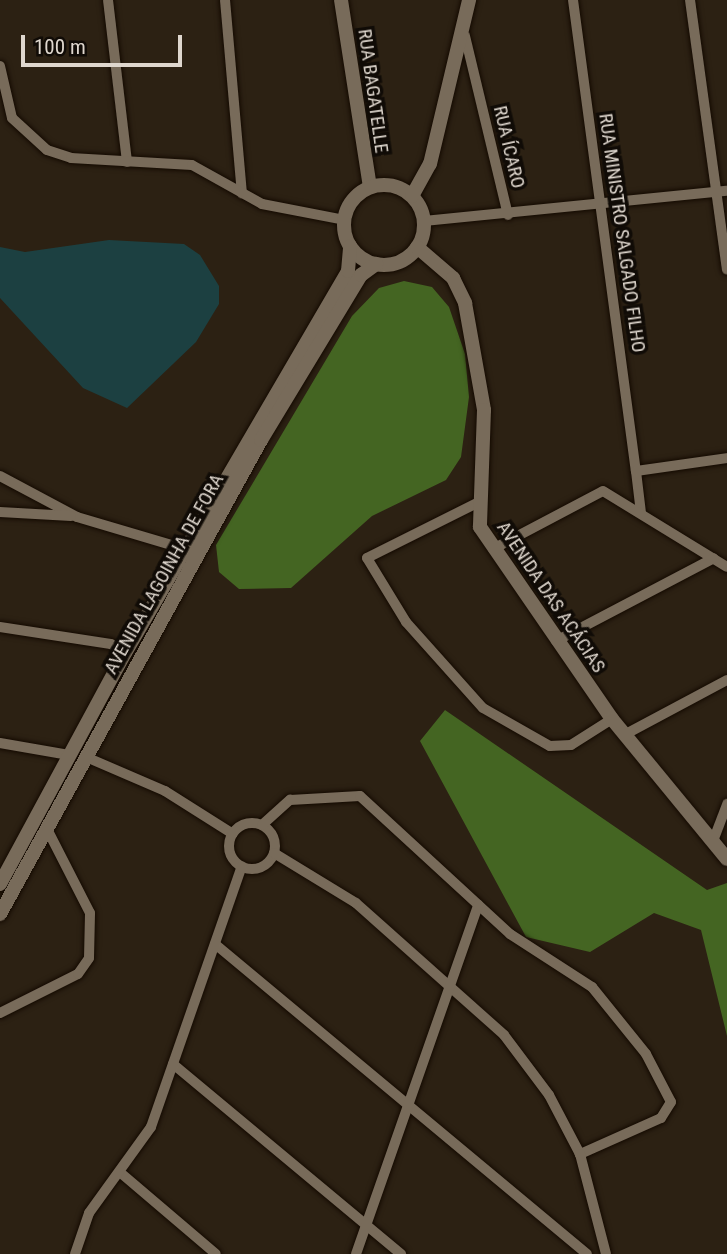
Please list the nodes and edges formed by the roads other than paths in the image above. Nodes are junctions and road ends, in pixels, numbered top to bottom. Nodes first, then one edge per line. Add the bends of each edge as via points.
1 (108, 0) edge
2 (225, 0) edge
3 (341, 0) edge
4 (469, 0) edge
5 (573, 0) edge
6 (690, 0) edge
7 (465, 36) junction
8 (0, 66) edge
9 (127, 162) junction
10 (370, 187) junction
11 (721, 192) edge
12 (242, 193) junction
13 (412, 196) junction
14 (601, 208) junction
15 (508, 215) junction
16 (345, 220) junction
17 (424, 221) junction
18 (350, 246) junction
19 (417, 247) junction
20 (376, 264) junction
21 (727, 269) edge
22 (727, 458) edge
23 (636, 471) junction
24 (0, 477) edge
25 (477, 503) junction
26 (0, 512) edge
27 (641, 513) junction
28 (77, 517) junction
29 (493, 549) junction
30 (191, 551) junction
31 (714, 558) junction
32 (727, 567) edge
33 (0, 627) edge
34 (556, 642) junction
35 (125, 653) junction
36 (727, 680) edge
37 (611, 719) junction
38 (624, 735) junction
39 (0, 743) edge
40 (69, 755) junction
41 (86, 757) junction
42 (727, 803) edge
43 (262, 825) junction
44 (46, 827) junction
45 (233, 834) junction
46 (713, 841) junction
47 (274, 853) junction
48 (727, 859) edge
49 (242, 866) junction
50 (0, 884) edge
51 (478, 905) junction
52 (0, 914) edge
53 (215, 944) junction
54 (450, 983) junction
55 (0, 1013) edge
56 (173, 1064) junction
57 (408, 1105) junction
58 (580, 1154) junction
59 (122, 1174) junction
60 (366, 1225) junction
61 (75, 1254) edge
62 (216, 1254) edge
63 (356, 1254) edge
64 (401, 1254) edge
65 (587, 1254) edge
66 (606, 1254) edge

1 - 9 street
2 - 12 street
3 - 10 main road, RUA BAGATELLE
4 - 7 main road
5 - 14 street, RUA MINISTRO SALGADO FILHO
6 - 11 street
7 - 13 main road via 430,164
7 - 15 street, RUA ÍCARO
8 - 9 street via 12,118 27,137 71,158
9 - 12 street via 192,165
10 - 13 main road via 393,186
10 - 16 main road via 353,200
11 - 14 street, RUA ÍCARO
11 - 21 street
12 - 16 street via 286,211
13 - 17 main road
14 - 15 street, RUA ÍCARO
14 - 23 street, RUA MINISTRO SALGADO FILHO
15 - 17 street
16 - 18 main road
17 - 19 main road
18 - 20 main road
18 - 30 main road, AVENIDA LAGOINHA DE FORA via 348,271
19 - 20 main road via 399,262
19 - 25 main road, AVENIDA DAS ACÁCIAS via 453,278 465,303 484,410
20 - 30 main road, AVENIDA LAGOINHA DE FORA via 360,275
22 - 23 street
23 - 27 street, RUA MINISTRO SALGADO FILHO
24 - 28 street
25 - 29 main road, AVENIDA DAS ACÁCIAS
25 - 37 street via 367,558 406,622 482,708 561,748
26 - 28 street
27 - 29 street via 603,491
27 - 31 street
28 - 30 street
29 - 34 main road, AVENIDA DAS ACÁCIAS
30 - 35 main road, AVENIDA LAGOINHA DE FORA
30 - 41 main road, AVENIDA LAGOINHA DE FORA
31 - 32 street
31 - 34 street
33 - 35 street via 111,644
34 - 37 main road, AVENIDA DAS ACÁCIAS
35 - 40 main road, AVENIDA LAGOINHA DE FORA
36 - 38 street
37 - 38 main road, AVENIDA DAS ACÁCIAS
38 - 46 main road, AVENIDA DAS ACÁCIAS
39 - 40 street
40 - 50 main road, AVENIDA LAGOINHA DE FORA
41 - 44 main road, AVENIDA LAGOINHA DE FORA
41 - 45 street via 165,791
42 - 46 street
43 - 45 street via 246,824
43 - 47 street via 273,836
43 - 51 street via 290,800 355,794
44 - 52 main road, AVENIDA LAGOINHA DE FORA
44 - 55 street via 90,913 89,958 78,974
45 - 49 street via 230,849
46 - 48 main road, AVENIDA DAS ACÁCIAS
47 - 49 street via 264,865
47 - 54 street via 344,893
49 - 53 street
51 - 54 street
51 - 58 street via 520,942 592,987 670,1093 671,1106 662,1118
53 - 56 street
53 - 57 street
54 - 57 street
54 - 58 street via 520,1054
56 - 59 street via 145,1140
56 - 60 street
57 - 60 street
57 - 65 street
58 - 66 street
59 - 61 street via 89,1213
59 - 62 street
60 - 63 street
60 - 64 street

